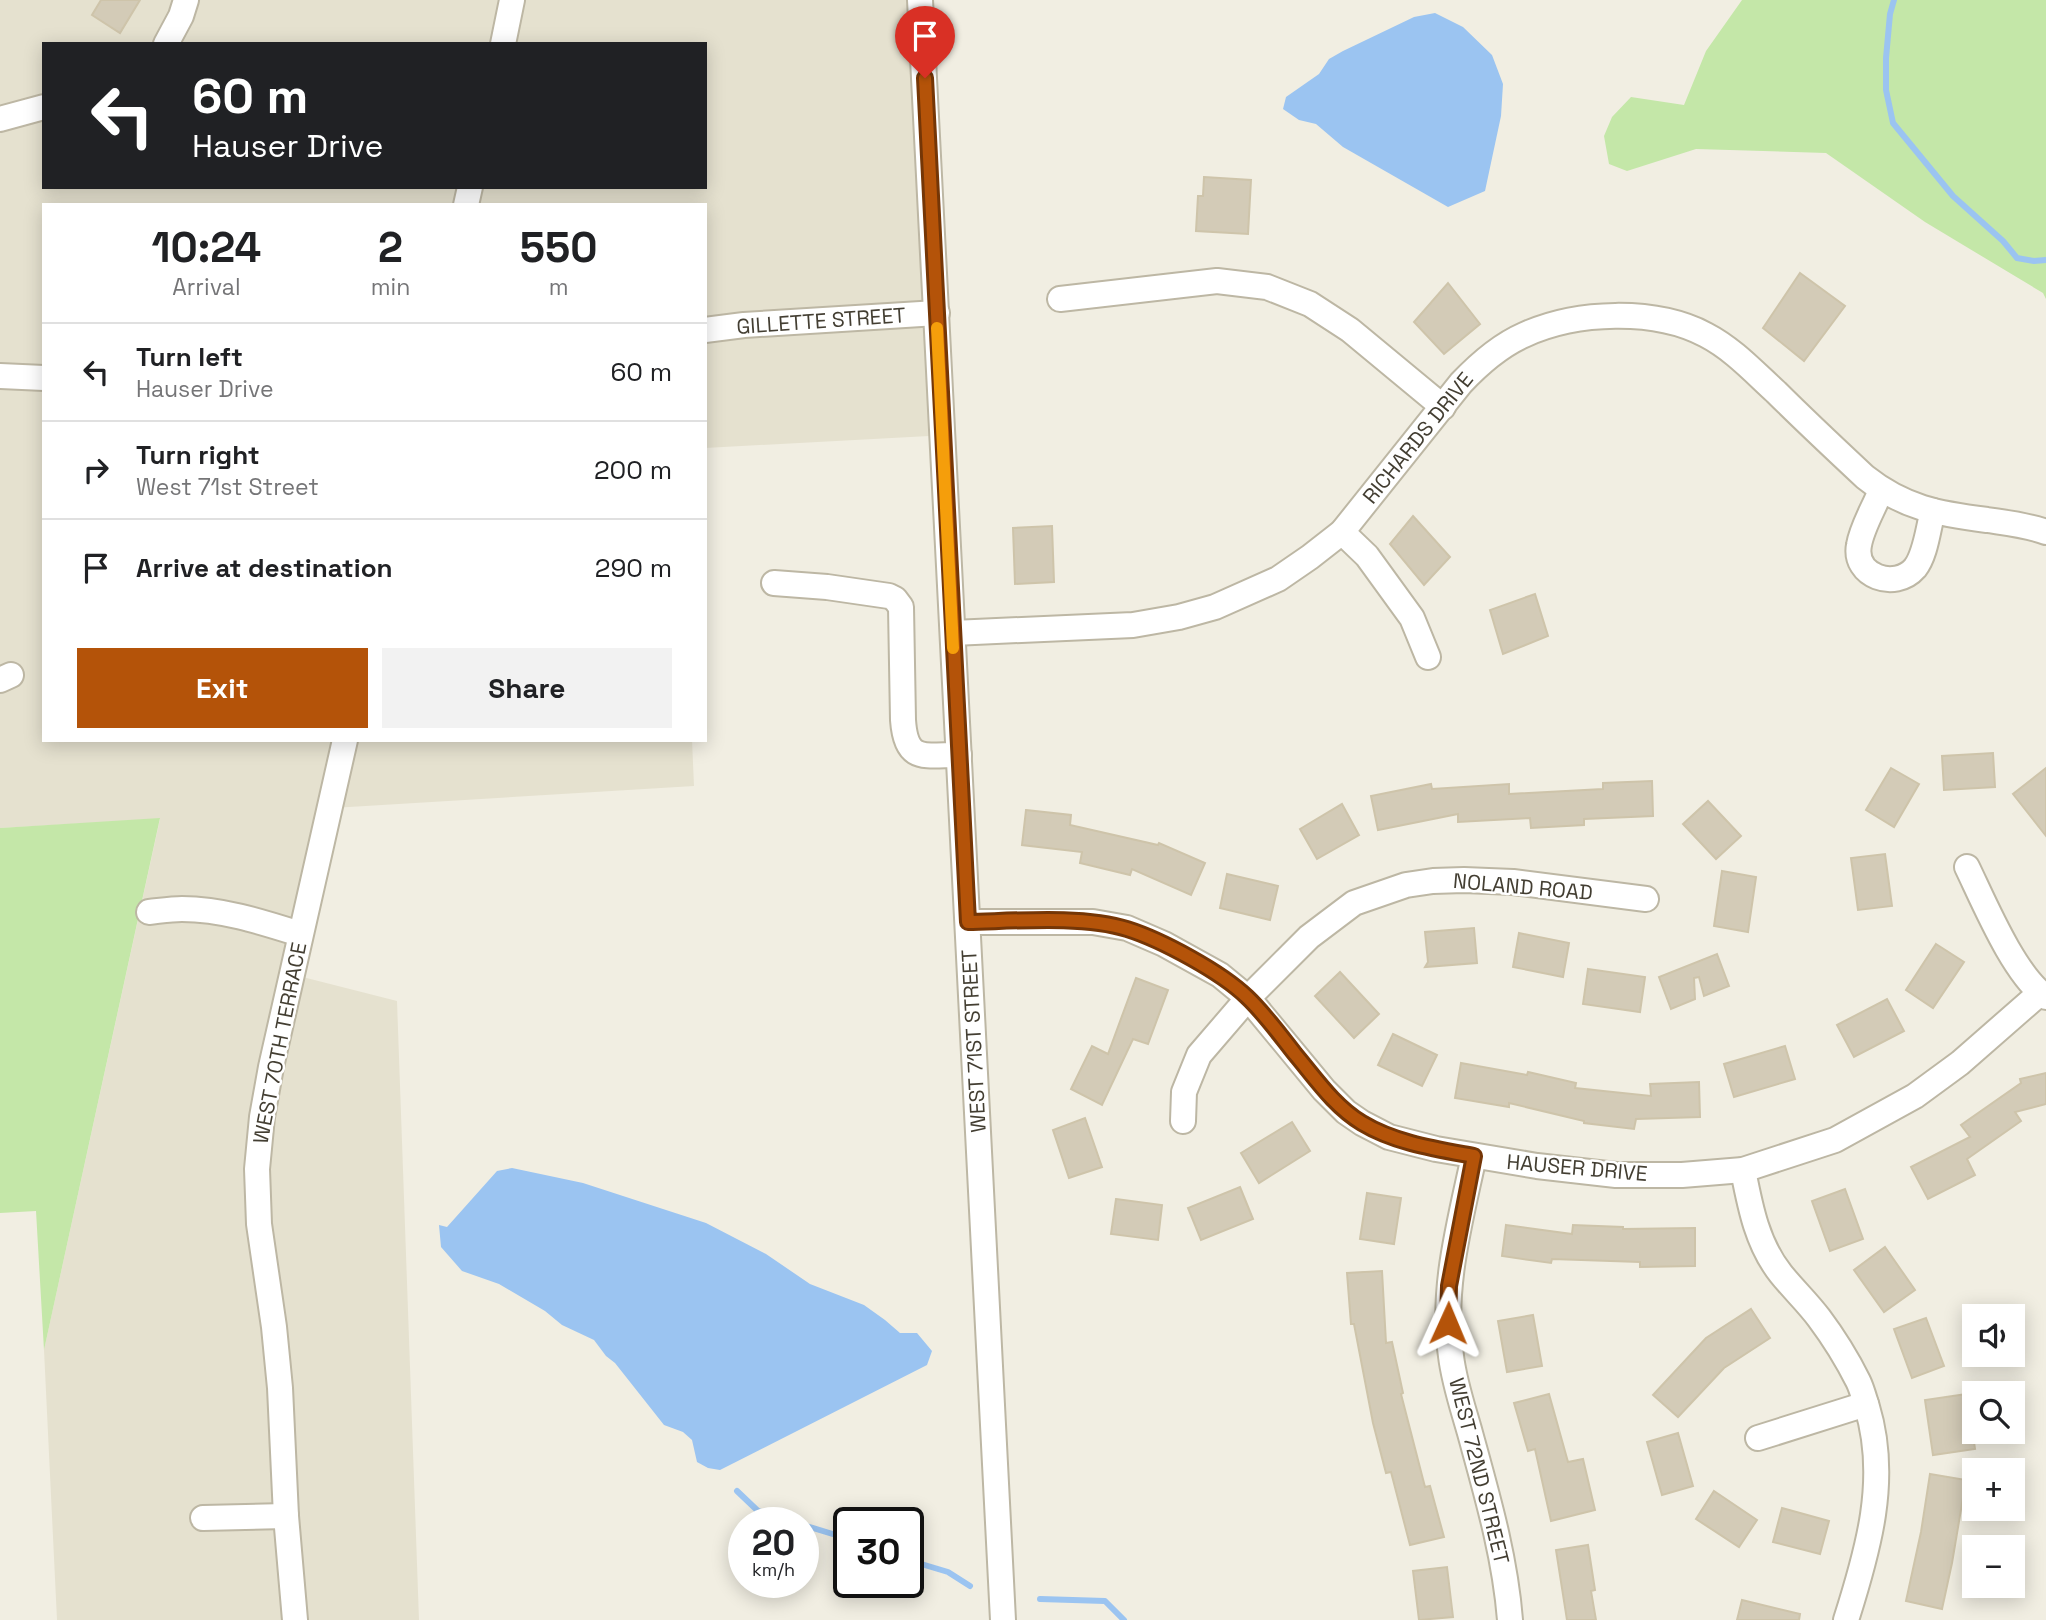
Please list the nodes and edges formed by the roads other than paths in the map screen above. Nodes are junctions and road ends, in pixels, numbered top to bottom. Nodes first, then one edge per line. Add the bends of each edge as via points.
1 (186, 0) edge
2 (512, 0) edge
3 (920, 0) edge
4 (167, 42) edge
5 (503, 42) edge
6 (42, 108) edge
7 (0, 119) edge
8 (1060, 299) dead end
9 (937, 313) junction
10 (707, 330) edge
11 (0, 376) edge
12 (42, 378) edge
13 (1443, 407) junction
14 (1881, 490) junction
15 (1933, 511) junction
16 (1342, 532) junction
17 (2046, 533) edge
18 (774, 583) dead end
19 (953, 633) junction
20 (1428, 657) dead end
21 (345, 742) edge
22 (959, 755) junction
23 (1967, 867) dead end
24 (1646, 899) dead end
25 (149, 912) dead end
26 (968, 922) junction
27 (300, 934) junction
28 (2043, 995) edge
29 (1248, 998) junction
30 (1183, 1121) dead end
31 (1474, 1156) junction
32 (1743, 1170) junction
33 (1866, 1404) junction
34 (1758, 1438) dead end
35 (286, 1516) junction
36 (204, 1518) dead end
37 (295, 1620) edge
38 (1003, 1620) edge
39 (1510, 1620) edge
40 (1846, 1620) edge

1 - 4 street
2 - 5 street
3 - 9 street, WEST 71ST STREET
6 - 7 street
8 - 13 street via 1217,281 1267,287 1310,304 1350,330
9 - 10 street, GILLETTE STREET
9 - 19 street, WEST 71ST STREET
11 - 12 street
13 - 14 street, RICHARDS DRIVE via 1477,366 1524,335 1596,317 1665,321 1705,334 1732,351
13 - 16 street, RICHARDS DRIVE
14 - 15 street, RICHARDS DRIVE
14 - 15 street via 1858,546 1865,568 1882,579 1903,577 1916,566
15 - 17 street, RICHARDS DRIVE via 2008,522
16 - 19 street, RICHARDS DRIVE via 1278,579 1216,607 1179,617 1133,625
16 - 20 street via 1367,556 1412,618
18 - 22 street via 895,599 901,607 903,720 909,748 921,755
19 - 22 street, WEST 71ST STREET
21 - 27 street, WEST 70TH TERRACE
22 - 26 street, WEST 71ST STREET
23 - 28 street via 2022,972
24 - 29 street, NOLAND ROAD via 1513,882 1406,885 1354,903 1334,917
25 - 27 street via 208,911
26 - 29 street, HAUSER DRIVE via 1093,922 1127,928 1220,975
26 - 38 street, WEST 71ST STREET
27 - 35 street, WEST 70TH TERRACE via 271,1067 257,1169 259,1224 280,1388
28 - 32 street, HAUSER DRIVE via 1915,1096 1835,1140
29 - 30 street, NOLAND ROAD via 1199,1055 1184,1091
29 - 31 street, HAUSER DRIVE via 1346,1112 1389,1137
31 - 32 street, HAUSER DRIVE via 1616,1175
31 - 39 street, WEST 72ND STREET via 1449,1286 1448,1323 1458,1390 1504,1566
32 - 33 street via 1760,1239 1780,1274 1833,1337 1860,1383
33 - 34 street
33 - 40 street via 1876,1452 1874,1516
35 - 36 street
35 - 37 street, WEST 70TH TERRACE

